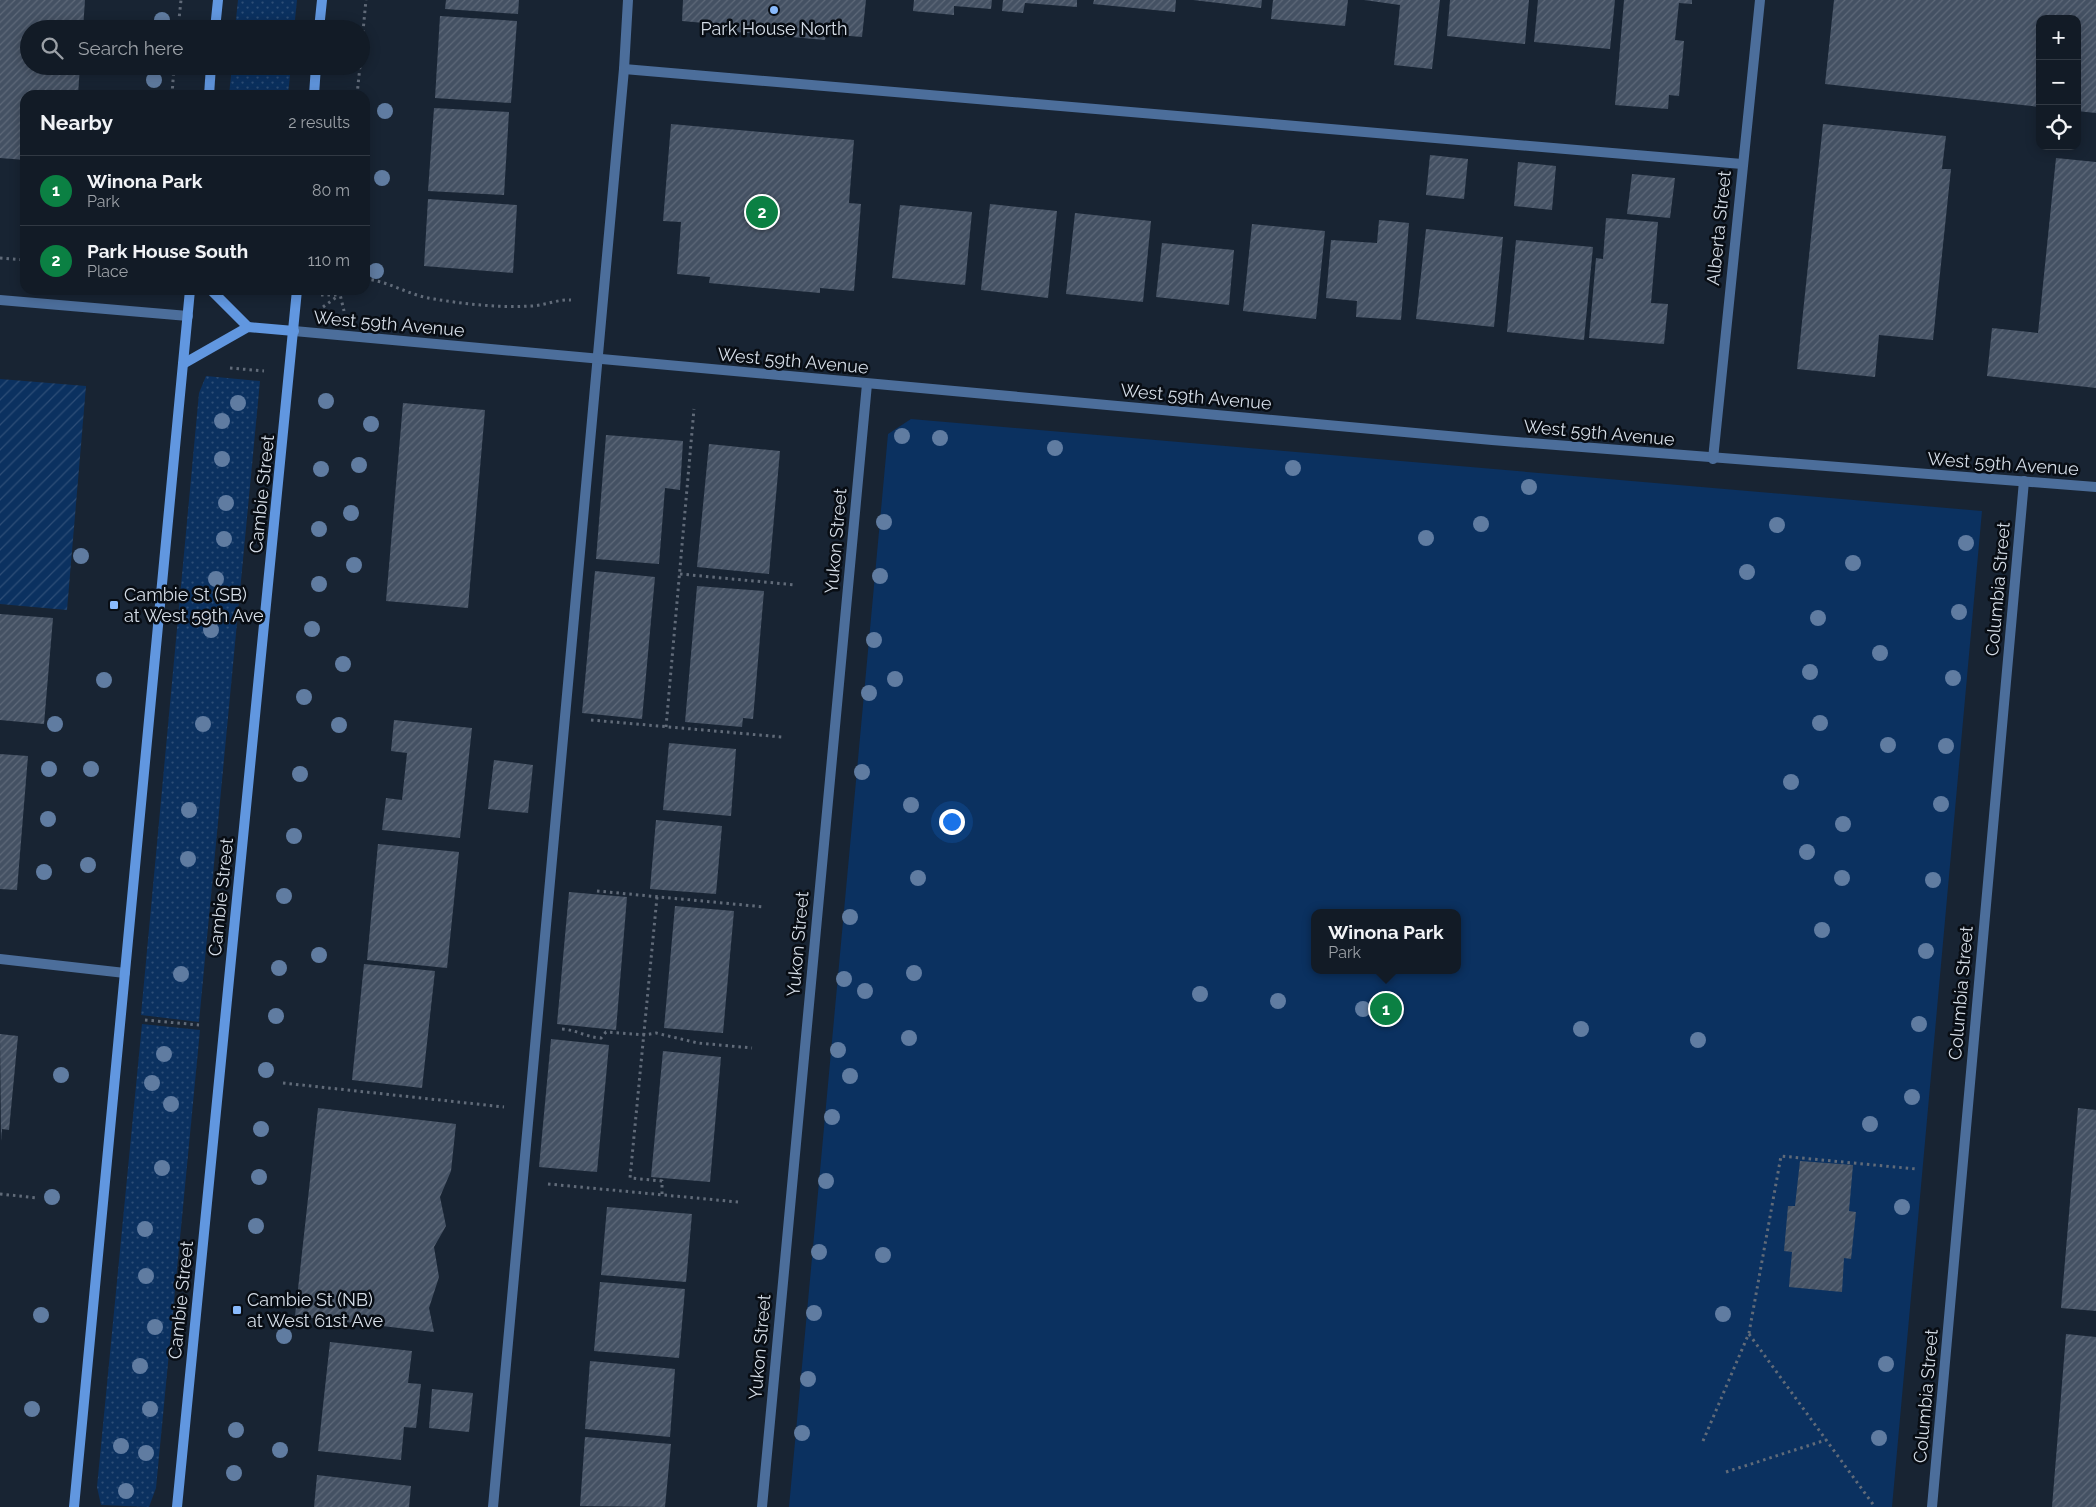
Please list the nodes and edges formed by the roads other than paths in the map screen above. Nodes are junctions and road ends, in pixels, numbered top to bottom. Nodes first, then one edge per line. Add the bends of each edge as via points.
1 (218, 0) edge
2 (322, 0) edge
3 (628, 0) edge
4 (1760, 0) edge
5 (216, 20) edge
6 (321, 20) edge
7 (624, 69) junction
8 (210, 75) edge
9 (315, 75) edge
10 (209, 90) edge
11 (314, 90) edge
12 (1742, 164) junction
13 (190, 295) edge
14 (216, 295) edge
15 (297, 295) edge
16 (0, 300) edge
17 (188, 316) junction
18 (248, 327) junction
19 (294, 331) junction
20 (598, 359) junction
21 (183, 364) junction
22 (866, 384) junction
23 (1713, 459) junction
24 (2024, 482) junction
25 (2096, 488) edge
26 (0, 959) edge
27 (125, 973) junction
28 (74, 1507) edge
29 (176, 1507) edge
30 (493, 1507) edge
31 (762, 1507) edge
32 (1932, 1507) edge

1 - 5 main road
2 - 6 main road
3 - 7 street
4 - 12 street, Alberta Street
7 - 12 street
7 - 20 street
8 - 10 main road
9 - 11 main road
12 - 23 street, Alberta Street
13 - 17 main road
14 - 18 main road
15 - 19 main road, Cambie Street
16 - 17 street
17 - 21 main road
18 - 19 main road
18 - 21 main road
19 - 20 street, West 59th Avenue
19 - 29 main road, Cambie Street
20 - 22 street, West 59th Avenue
20 - 30 street
21 - 27 main road
22 - 23 street, West 59th Avenue
22 - 31 street, Yukon Street
23 - 24 street, West 59th Avenue
24 - 25 street, West 59th Avenue
24 - 32 street, Columbia Street
26 - 27 street
27 - 28 main road

